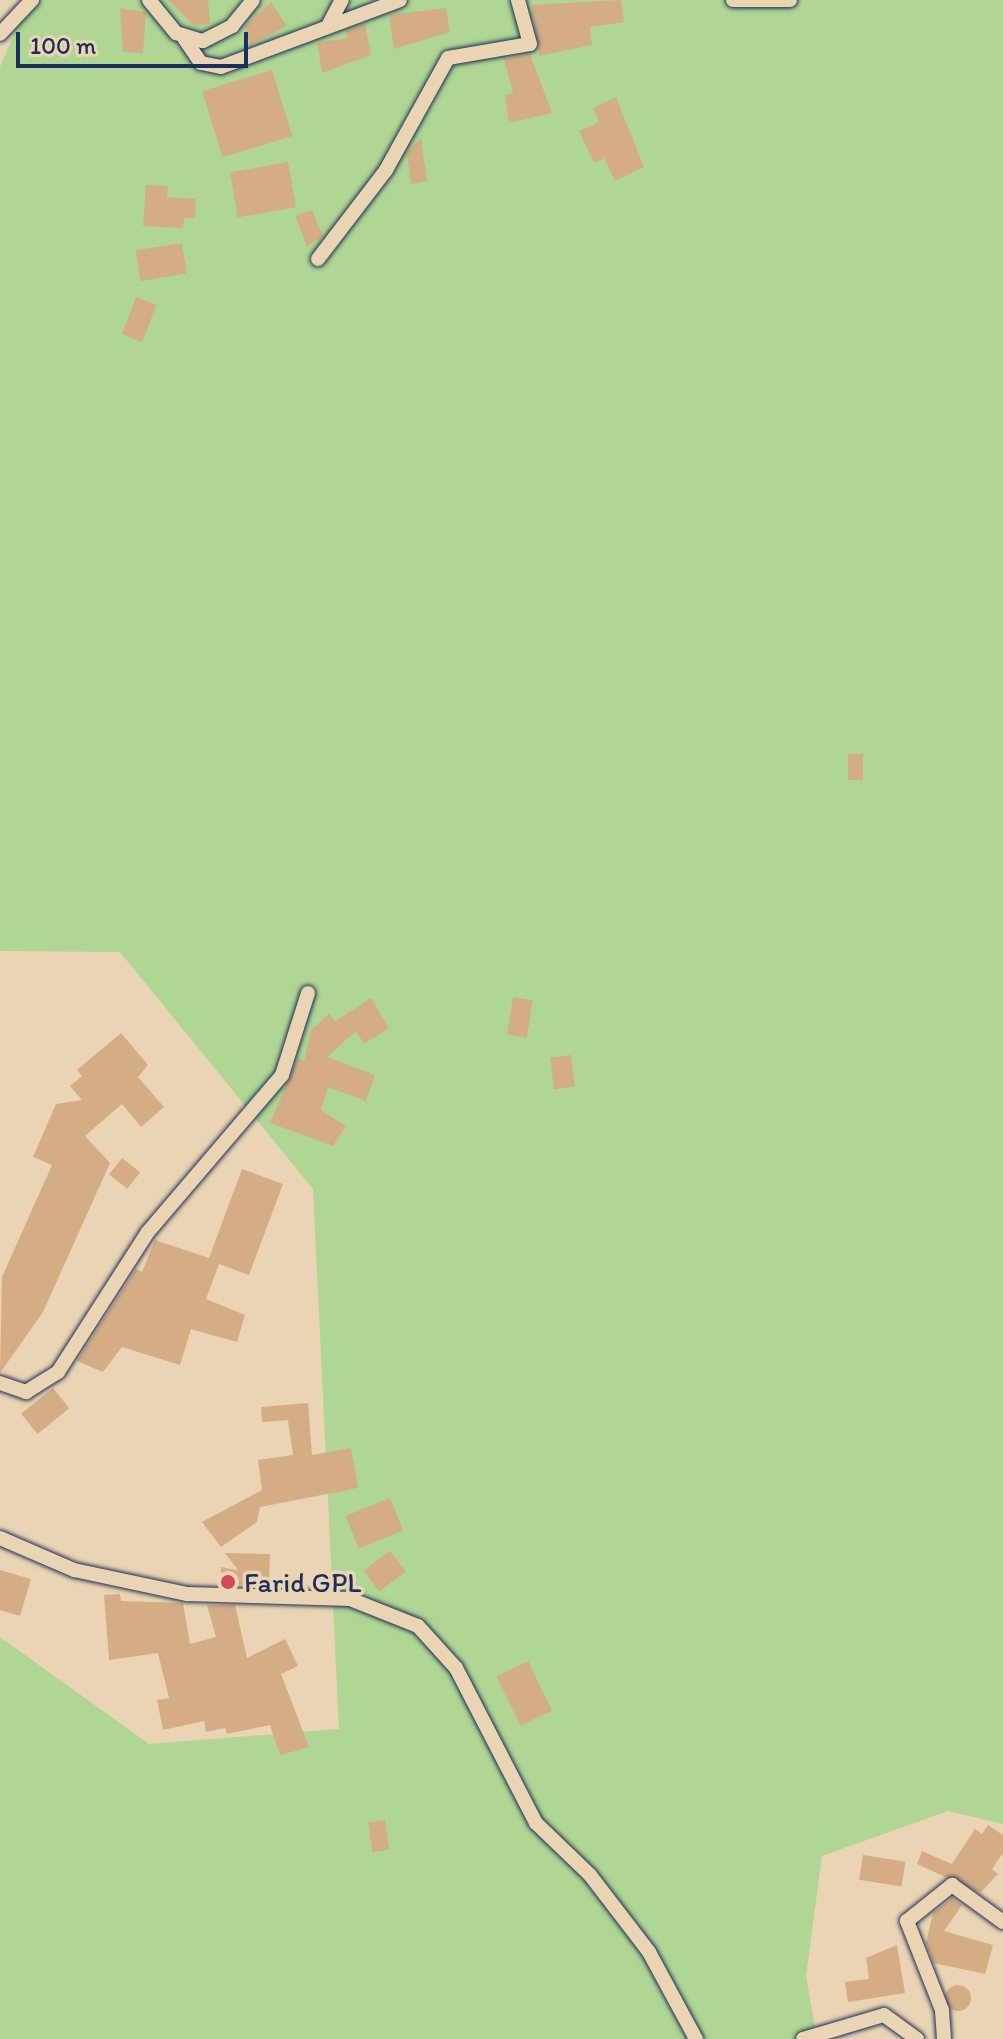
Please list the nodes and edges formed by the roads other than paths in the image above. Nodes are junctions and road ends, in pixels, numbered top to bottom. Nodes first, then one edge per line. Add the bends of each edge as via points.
1 (32, 0) edge
2 (149, 0) edge
3 (253, 0) edge
4 (342, 0) edge
5 (400, 0) edge
6 (518, 0) edge
7 (733, 0) edge
8 (790, 0) edge
9 (329, 24) junction
10 (0, 34) edge
11 (184, 38) junction
12 (318, 259) dead end
13 (308, 993) dead end
14 (0, 1383) edge
15 (0, 1538) edge
16 (1003, 1922) edge
17 (696, 2039) edge
18 (803, 2039) edge
19 (917, 2039) edge
20 (944, 2039) edge

1 - 10 street
2 - 11 street
3 - 11 street via 221,34
4 - 9 street
5 - 9 street
6 - 12 street via 530,44 448,58 386,170
7 - 8 street
9 - 11 street via 221,67 201,63
13 - 14 street via 282,1075 148,1232 58,1372 26,1392
15 - 17 street via 74,1570 187,1594 350,1599 418,1626 456,1668 536,1823 590,1875 649,1952
16 - 20 street via 952,1885 907,1921 942,2010
18 - 19 street via 884,2015

